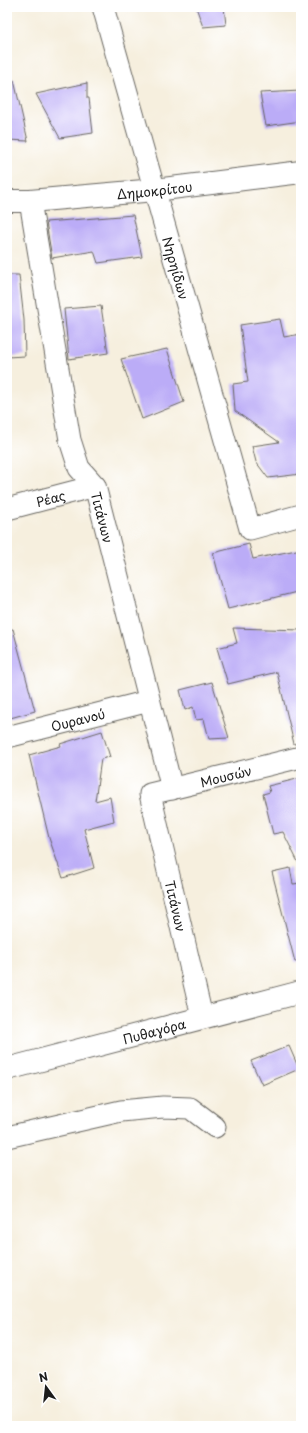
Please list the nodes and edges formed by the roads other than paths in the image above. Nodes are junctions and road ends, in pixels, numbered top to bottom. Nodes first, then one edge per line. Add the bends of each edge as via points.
1 (103, 7) edge
2 (301, 172) edge
3 (155, 190) junction
4 (30, 200) junction
5 (7, 201) edge
6 (94, 486) junction
7 (7, 509) edge
8 (301, 515) edge
9 (149, 701) junction
10 (7, 737) edge
11 (301, 757) edge
12 (172, 789) junction
13 (150, 794) joint
14 (301, 992) edge
15 (202, 1017) junction
16 (7, 1069) edge
17 (215, 1127) dead end
18 (7, 1137) edge

1 - 3 street, Νηρηίδων
2 - 3 street, Δημοκρίτου
3 - 4 street, Δημοκρίτου
3 - 8 street, Νηρηίδων via 250,529
4 - 5 street, Δημοκρίτου
4 - 6 street, Τιτάνων via 70,440 79,468
6 - 7 street, Ρέας
6 - 9 street, Τιτάνων
9 - 10 street, Ουρανού
9 - 12 street, Τιτάνων
11 - 12 street, Μουσών
12 - 13 street, Μουσών
13 - 15 street, Τιτάνων
14 - 15 street, Πυθαγόρα
15 - 16 street, Πυθαγόρα
17 - 18 street via 190,1108 163,1107 121,1111

